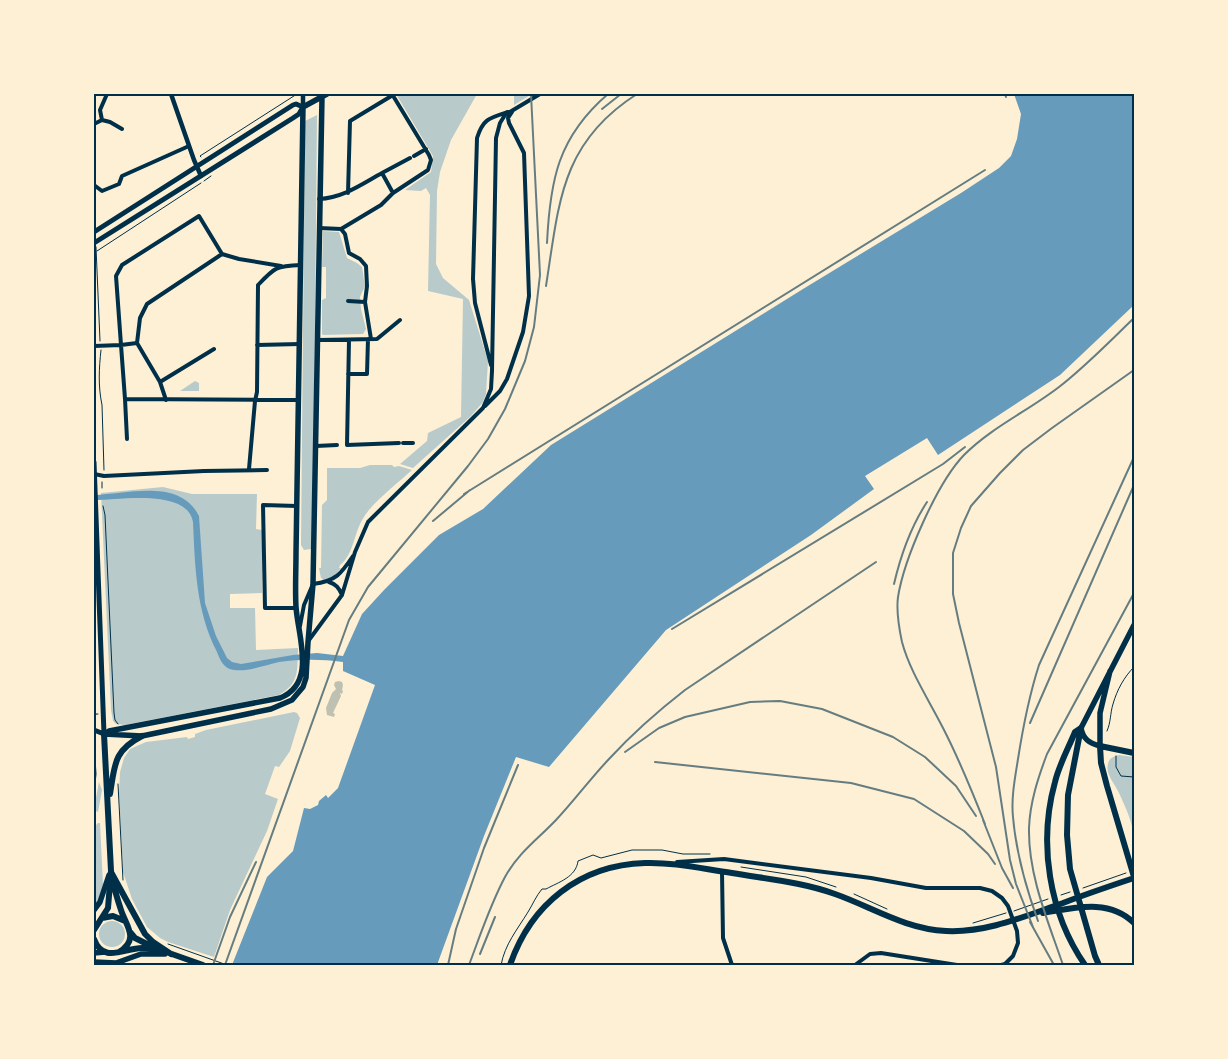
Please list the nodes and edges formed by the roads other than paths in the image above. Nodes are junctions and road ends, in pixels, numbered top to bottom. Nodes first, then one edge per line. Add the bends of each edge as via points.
1 (108, 94) edge
2 (171, 94) edge
3 (303, 94) edge
4 (393, 94) edge
5 (540, 94) edge
6 (324, 95) edge
7 (303, 107) junction
8 (512, 110) junction
9 (102, 120) junction
10 (94, 124) edge
11 (122, 130) dead end
12 (189, 146) junction
13 (426, 149) junction
14 (197, 166) junction
15 (382, 173) junction
16 (201, 176) junction
17 (94, 185) edge
18 (348, 193) junction
19 (393, 193) junction
20 (319, 199) junction
21 (319, 228) junction
22 (341, 229) junction
23 (94, 232) edge
24 (94, 243) edge
25 (222, 254) junction
26 (301, 265) junction
27 (280, 266) junction
28 (348, 301) dead end
29 (364, 302) junction
30 (400, 320) dead end
31 (369, 339) junction
32 (318, 340) junction
33 (349, 340) junction
34 (137, 343) junction
35 (300, 344) junction
36 (121, 345) junction
37 (257, 345) junction
38 (94, 346) edge
39 (214, 349) dead end
40 (492, 370) junction
41 (348, 374) junction
42 (160, 382) junction
43 (125, 399) junction
44 (166, 400) junction
45 (255, 400) junction
46 (298, 400) junction
47 (484, 408) junction
48 (127, 439) dead end
49 (412, 443) dead end
50 (347, 445) junction
51 (316, 446) junction
52 (94, 462) edge
53 (248, 469) junction
54 (268, 470) dead end
55 (94, 474) edge
56 (94, 484) edge
57 (297, 506) junction
58 (355, 552) junction
59 (327, 582) junction
60 (314, 584) junction
61 (342, 595) junction
62 (296, 608) junction
63 (1134, 625) edge
64 (300, 629) junction
65 (306, 646) junction
66 (305, 666) junction
67 (1110, 671) junction
68 (1081, 728) junction
69 (94, 730) edge
70 (104, 734) junction
71 (142, 736) junction
72 (1100, 746) junction
73 (1134, 752) edge
74 (108, 805) junction
75 (664, 863) junction
76 (111, 871) junction
77 (722, 872) junction
78 (1134, 878) edge
79 (94, 910) edge
80 (1027, 916) junction
81 (101, 919) junction
82 (125, 921) junction
83 (1134, 923) edge
84 (94, 930) edge
85 (130, 932) junction
86 (94, 939) edge
87 (105, 952) junction
88 (118, 952) junction
89 (94, 953) edge
90 (171, 954) junction
91 (94, 962) edge
92 (203, 965) edge
93 (510, 965) edge
94 (732, 965) edge
95 (855, 965) edge
96 (957, 965) edge
97 (1001, 965) edge
98 (1085, 965) edge
99 (1099, 965) edge

1 - 9 street via 100,110
2 - 12 street
3 - 7 street
4 - 13 street
4 - 18 street via 350,121
5 - 8 street
6 - 7 main road
6 - 20 main road
7 - 14 main road via 293,105
7 - 16 main road via 299,114
7 - 26 main road
8 - 40 street via 500,123 496,138
8 - 40 street via 489,118 481,126 477,138 473,279 475,304
8 - 47 street via 509,123 524,153 528,305 523,332 507,379
9 - 10 street
9 - 11 street
12 - 14 street
12 - 17 street via 122,176 118,184 102,190
13 - 15 street
13 - 19 street via 431,160 428,170
14 - 16 street
14 - 23 main road
15 - 18 street
15 - 19 street
16 - 24 main road
18 - 20 street
19 - 22 street via 381,205
20 - 21 main road
21 - 22 street
21 - 32 main road
22 - 29 street via 350,253 366,266
25 - 27 street
25 - 34 street via 146,304 140,318
25 - 36 street via 199,216 122,265 116,276
26 - 27 street
26 - 35 main road
27 - 37 street via 258,285
28 - 29 street
29 - 31 street
30 - 31 street via 377,339
31 - 33 street
31 - 41 street via 367,374
32 - 33 street
32 - 51 main road
33 - 41 street
34 - 36 street
34 - 42 street
35 - 37 street
35 - 46 main road
36 - 38 street
36 - 43 street
37 - 45 street
39 - 42 street
40 - 47 street via 491,389
41 - 50 street
42 - 44 street
43 - 44 street
43 - 48 street
44 - 45 street
45 - 46 street
45 - 53 street
46 - 57 main road
47 - 58 street via 368,522
49 - 50 street
50 - 51 street
51 - 60 main road
52 - 55 main road
53 - 54 street
53 - 55 street
55 - 56 main road
56 - 70 main road
57 - 62 main road
57 - 62 street via 263,505 265,608
58 - 59 street via 344,570
58 - 61 street
59 - 60 street
59 - 61 street via 335,584
60 - 64 street via 304,605
60 - 65 main road
61 - 65 street
62 - 64 main road
63 - 67 main road
64 - 65 main road
65 - 66 main road
66 - 70 main road via 292,691 280,698
66 - 71 main road via 303,687 292,700 281,705
67 - 68 main road
67 - 72 main road via 1100,713
68 - 72 main road via 1086,740
68 - 98 highway via 1075,732 1055,782 1049,810 1047,849 1055,900 1075,951
68 - 99 highway via 1068,795 1070,870
69 - 70 main road
70 - 71 main road
70 - 74 highway
71 - 74 highway via 126,745 117,759
72 - 73 highway
72 - 78 highway via 1101,763
74 - 76 highway
75 - 77 highway
75 - 93 highway via 610,867 571,885 552,898 534,918
75 - 97 street via 724,859 926,888 992,891 1008,906 1017,930 1018,943 1013,956
76 - 79 main road
76 - 81 highway via 108,908
76 - 82 highway
76 - 90 highway via 146,934
77 - 80 highway via 820,889 899,921 933,930 960,931
77 - 94 street via 721,924
78 - 80 highway
80 - 83 highway via 1102,906 1122,913
81 - 82 highway via 113,916
81 - 84 highway
82 - 85 highway
85 - 88 highway via 128,944
85 - 90 highway via 140,941
86 - 87 highway
87 - 88 highway
87 - 89 main road
88 - 90 highway via 140,948
90 - 91 main road via 141,954 116,963
90 - 92 highway
95 - 96 street via 870,954 881,953

